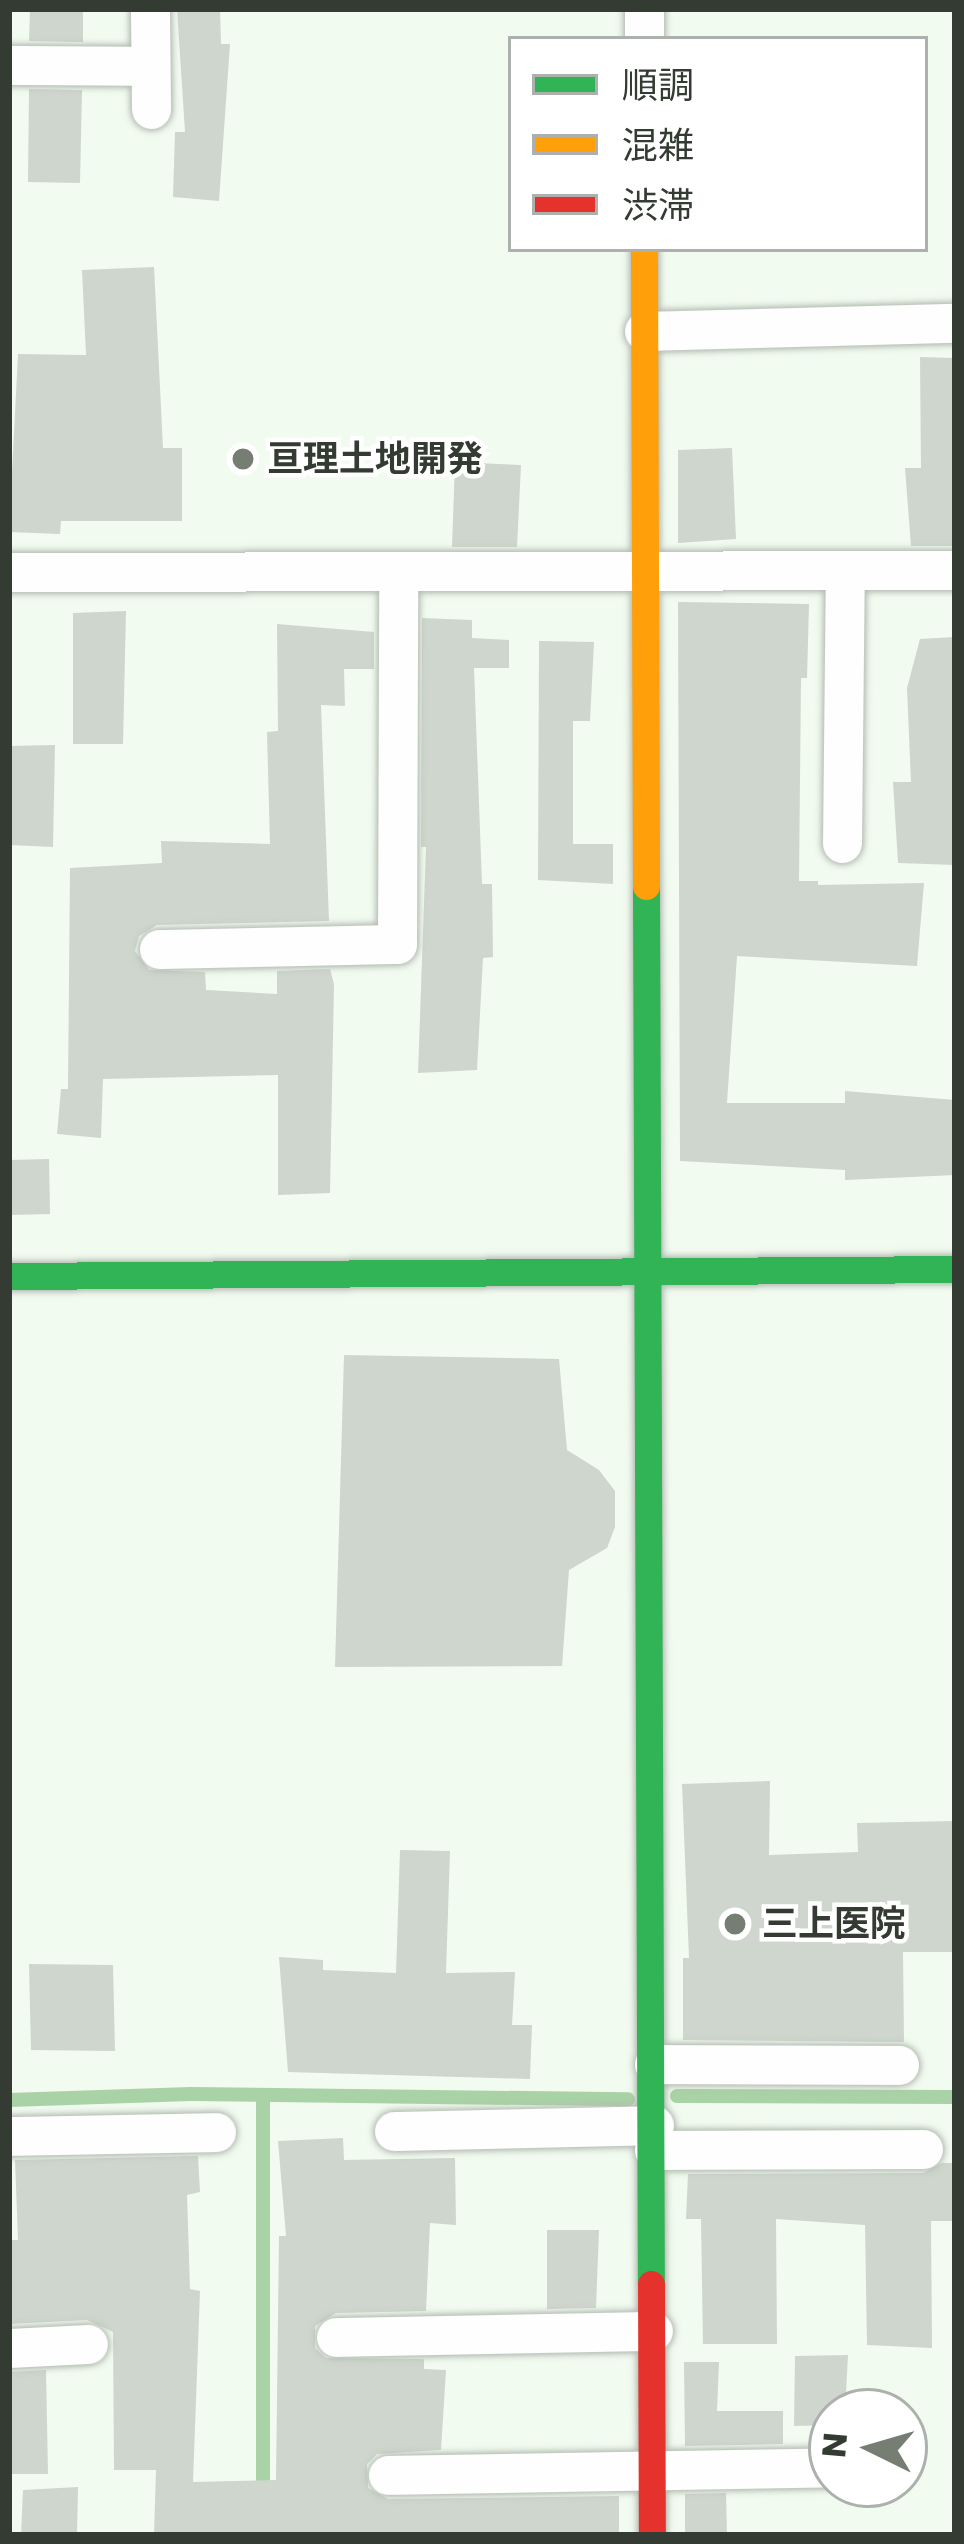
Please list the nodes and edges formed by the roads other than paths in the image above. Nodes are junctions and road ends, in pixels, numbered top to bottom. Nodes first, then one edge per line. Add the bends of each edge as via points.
1 (150, 11) edge
2 (9, 65) edge
3 (148, 65) junction
4 (152, 109) dead end
5 (644, 252) edge
6 (955, 323) edge
7 (644, 331) junction
8 (955, 570) edge
9 (9, 572) edge
10 (845, 572) junction
11 (398, 573) junction
12 (645, 574) junction
13 (842, 843) dead end
14 (159, 949) dead end
15 (955, 1269) edge
16 (646, 1272) junction
17 (9, 1276) edge
18 (655, 2063) junction
19 (899, 2065) dead end
20 (394, 2131) dead end
21 (215, 2132) dead end
22 (9, 2136) edge
23 (654, 2138) junction
24 (923, 2149) dead end
25 (653, 2331) junction
26 (335, 2337) dead end
27 (88, 2344) dead end
28 (9, 2348) edge
29 (808, 2467) edge
30 (652, 2469) junction
31 (388, 2475) dead end
32 (652, 2535) edge

1 - 3 street
2 - 3 street
3 - 4 street
5 - 7 street
6 - 7 street
7 - 12 street
8 - 10 street
9 - 11 street
10 - 12 street
10 - 13 street
11 - 12 street
11 - 14 street via 397,944
12 - 16 street
15 - 16 street
16 - 17 street
16 - 18 street
18 - 19 street
18 - 23 street
20 - 23 street
21 - 22 street
23 - 24 street
23 - 25 street
25 - 26 street
25 - 30 street
27 - 28 street
29 - 30 street
30 - 31 street
30 - 32 street

